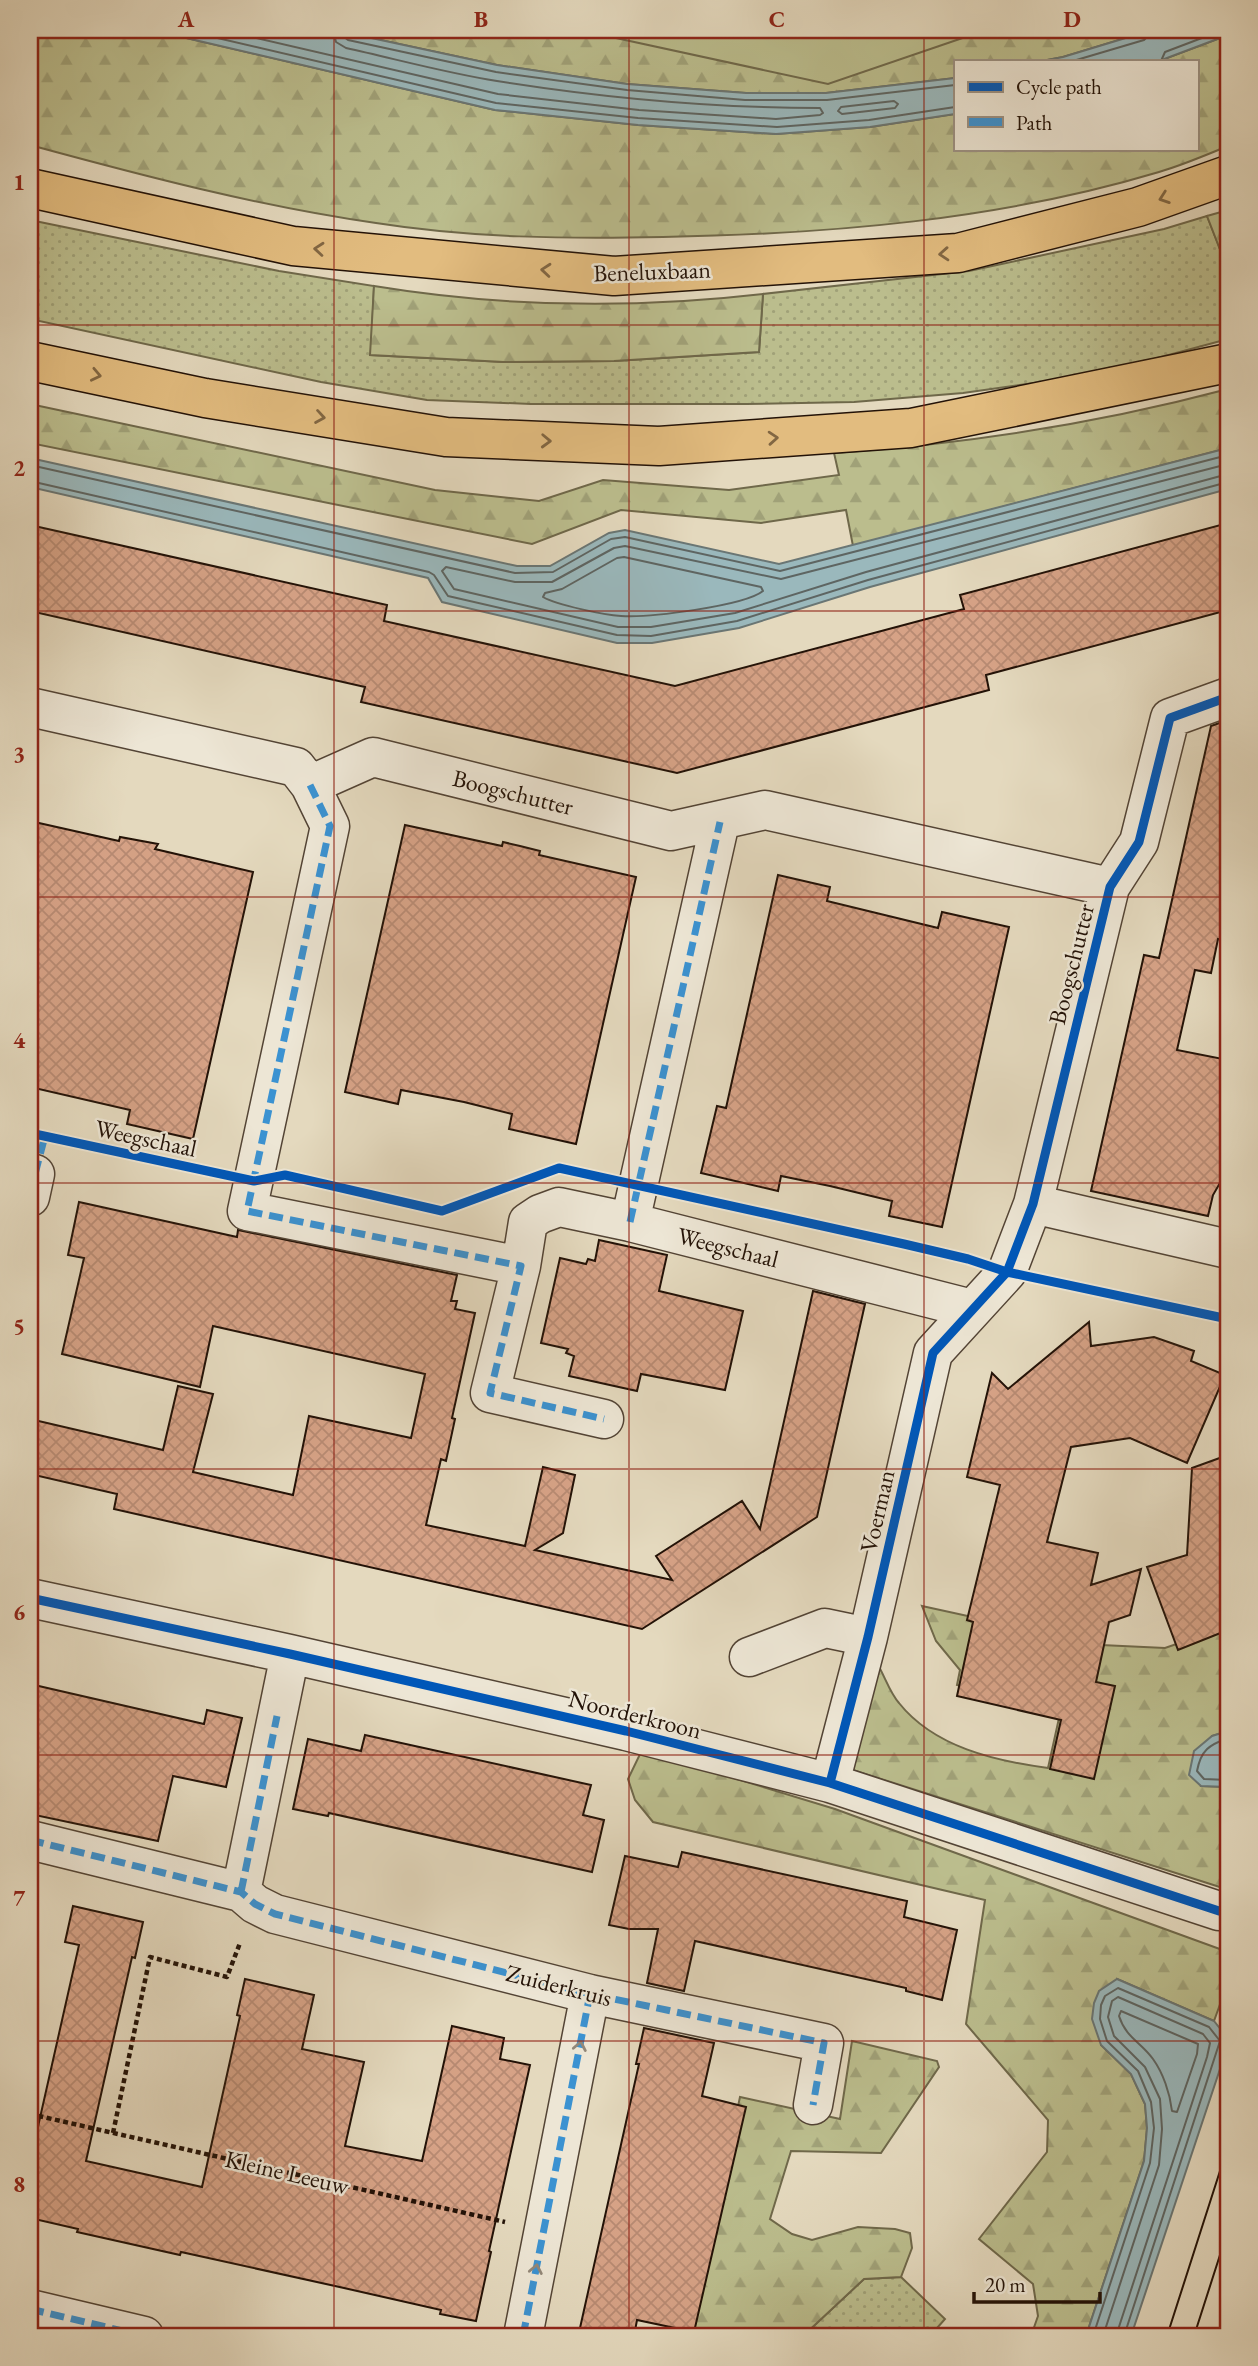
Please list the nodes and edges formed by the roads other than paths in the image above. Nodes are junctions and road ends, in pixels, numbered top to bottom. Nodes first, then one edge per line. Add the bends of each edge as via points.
1 (1228, 175) edge
2 (30, 188) edge
3 (30, 361) edge
4 (1228, 363) edge
5 (1224, 700) edge
6 (30, 707) edge
7 (310, 785) junction
8 (720, 821) junction
9 (1110, 887) junction
10 (1033, 1204) junction
11 (630, 1222) junction
12 (1228, 1249) edge
13 (521, 1266) junction
14 (1007, 1272) joint
15 (972, 1309) junction
16 (604, 1419) dead end
17 (30, 1598) edge
18 (868, 1637) junction
19 (290, 1654) junction
20 (750, 1657) dead end
21 (830, 1783) junction
22 (30, 1840) edge
23 (248, 1898) junction
24 (1225, 1914) edge
25 (590, 1994) junction
26 (813, 2105) dead end
27 (30, 2309) edge
28 (144, 2336) edge
29 (523, 2336) edge

1 -> 2 main road, Beneluxbaan via 1138,207 958,253 614,276 293,246
3 -> 4 main road via 205,398 446,437 659,446 911,428
5 - 9 street, Boogschutter via 1170,719 1139,842
6 - 7 street via 296,766
7 - 8 street, Boogschutter via 373,757 671,831
7 - 13 street via 330,826 247,1211
8 - 9 street, Boogschutter via 765,810
8 - 11 street
9 - 10 street, Boogschutter
10 - 12 street
10 - 14 street, Boogschutter
11 - 13 street, Weegschaal via 559,1207 540,1213 528,1222
11 - 15 street, Weegschaal
13 - 16 street, Weegschaal via 490,1393
14 - 15 street, Voerman
15 - 18 street, Voerman via 933,1353
17 - 19 street, Noorderkroon
18 - 20 street via 825,1628
18 - 21 street, Voerman
19 - 21 street, Noorderkroon
19 - 23 street
21 - 24 street, Noorderkroon
22 - 23 street, Zuiderkruis
23 - 25 street, Zuiderkruis via 275,1914
25 - 26 street, Zuiderkruis via 824,2043
29 -> 25 street
27 - 28 street

